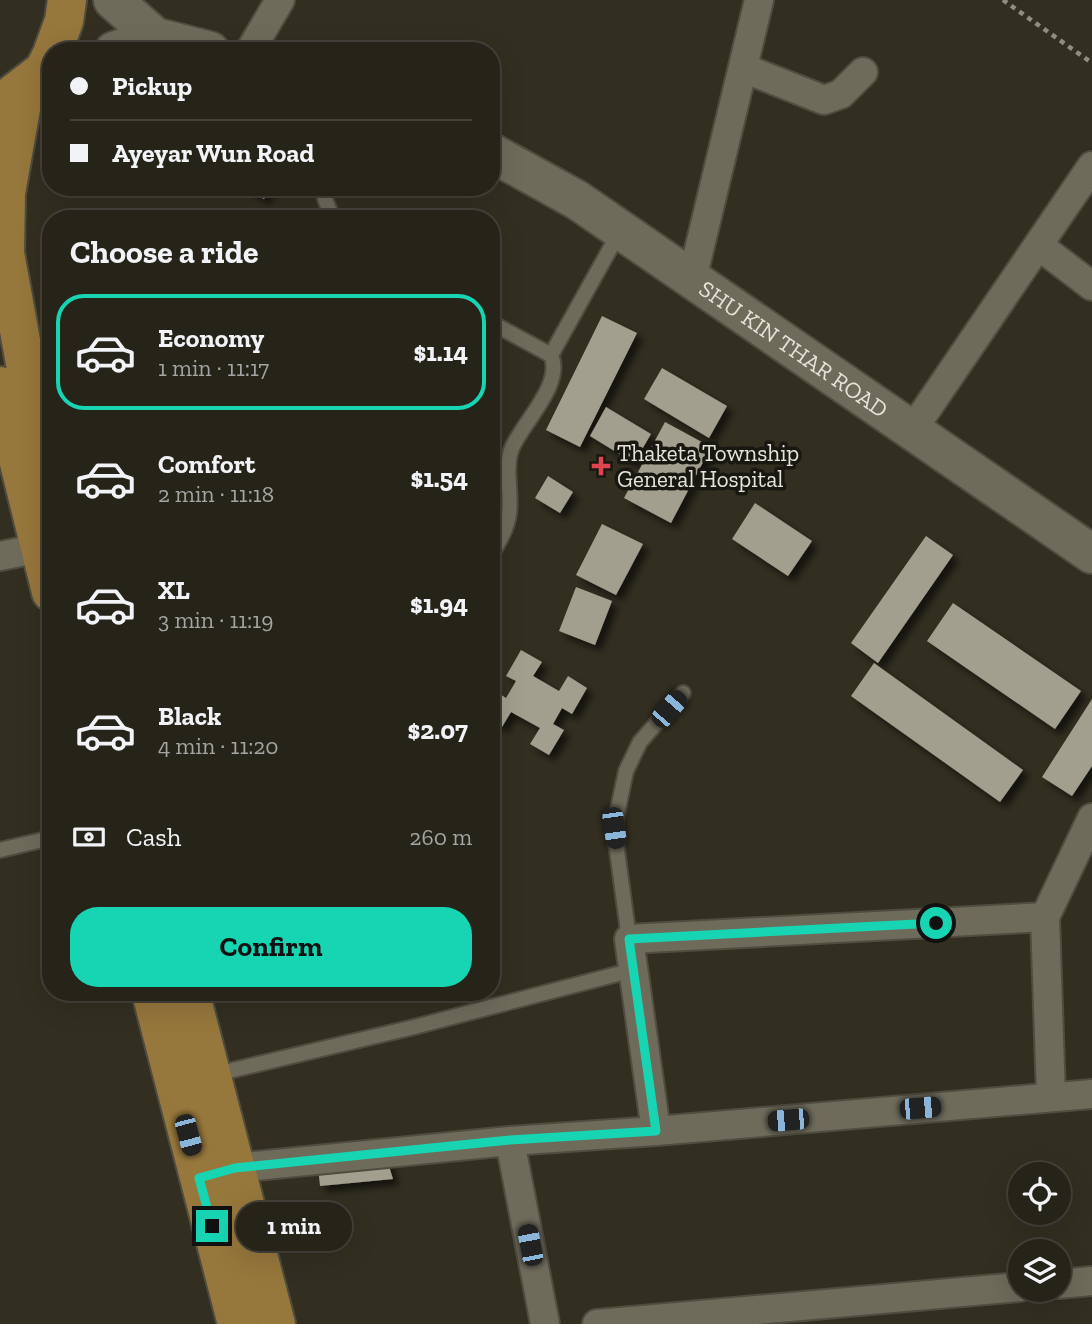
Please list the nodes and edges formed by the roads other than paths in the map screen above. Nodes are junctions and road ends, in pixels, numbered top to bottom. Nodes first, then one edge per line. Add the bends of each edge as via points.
1 (66, 0) edge
2 (113, 0) edge
3 (280, 0) edge
4 (759, 0) edge
5 (155, 37) junction
6 (53, 42) edge
7 (140, 42) edge
8 (175, 42) edge
9 (255, 42) edge
10 (743, 68) junction
11 (37, 72) edge
12 (863, 72) dead end
13 (500, 157) edge
14 (1092, 166) edge
15 (621, 230) junction
16 (1038, 245) junction
17 (691, 279) junction
18 (1092, 286) edge
19 (500, 327) edge
20 (551, 355) junction
21 (14, 396) edge
22 (913, 429) junction
23 (42, 442) edge
24 (500, 539) edge
25 (40, 548) junction
26 (1092, 554) edge
27 (0, 556) edge
28 (42, 556) edge
29 (683, 693) dead end
30 (1092, 818) edge
31 (42, 840) edge
32 (0, 850) edge
33 (1045, 917) junction
34 (629, 939) junction
35 (633, 970) junction
36 (154, 1001) edge
37 (192, 1001) edge
38 (210, 1075) junction
39 (1092, 1094) edge
40 (1051, 1097) junction
41 (656, 1131) junction
42 (510, 1140) junction
43 (217, 1173) junction
44 (1092, 1281) edge
45 (1071, 1283) edge
46 (1008, 1288) edge
47 (237, 1324) edge
48 (276, 1324) edge
49 (545, 1324) edge
50 (597, 1324) edge

1 - 6 main road via 64,20
2 - 5 street
3 - 9 street
4 - 10 street
5 - 7 street
5 - 8 street
10 - 12 street via 824,100 841,94
10 - 17 street
11 - 21 main road via 6,192
13 - 15 street, SHU KIN THAR ROAD via 578,200
14 - 16 street
15 - 17 street, SHU KIN THAR ROAD
15 - 20 lane
16 - 18 street
16 - 22 street
17 - 22 street, SHU KIN THAR ROAD
19 - 20 lane
20 - 24 lane via 554,373 549,386 512,449 509,514
21 - 23 main road
21 - 25 main road
22 - 26 street, SHU KIN THAR ROAD
25 - 27 street
25 - 28 main road
29 - 34 lane via 640,742 626,771 614,828
30 - 33 street
31 - 32 lane
33 - 34 street
33 - 40 street
34 - 35 street
35 - 38 lane
35 - 41 street
36 - 43 main road
37 - 38 main road
38 - 43 main road
39 - 40 street
40 - 41 street
41 - 42 street
42 - 43 street
42 - 49 street
43 - 47 main road
43 - 48 main road
44 - 45 street
46 - 50 street

